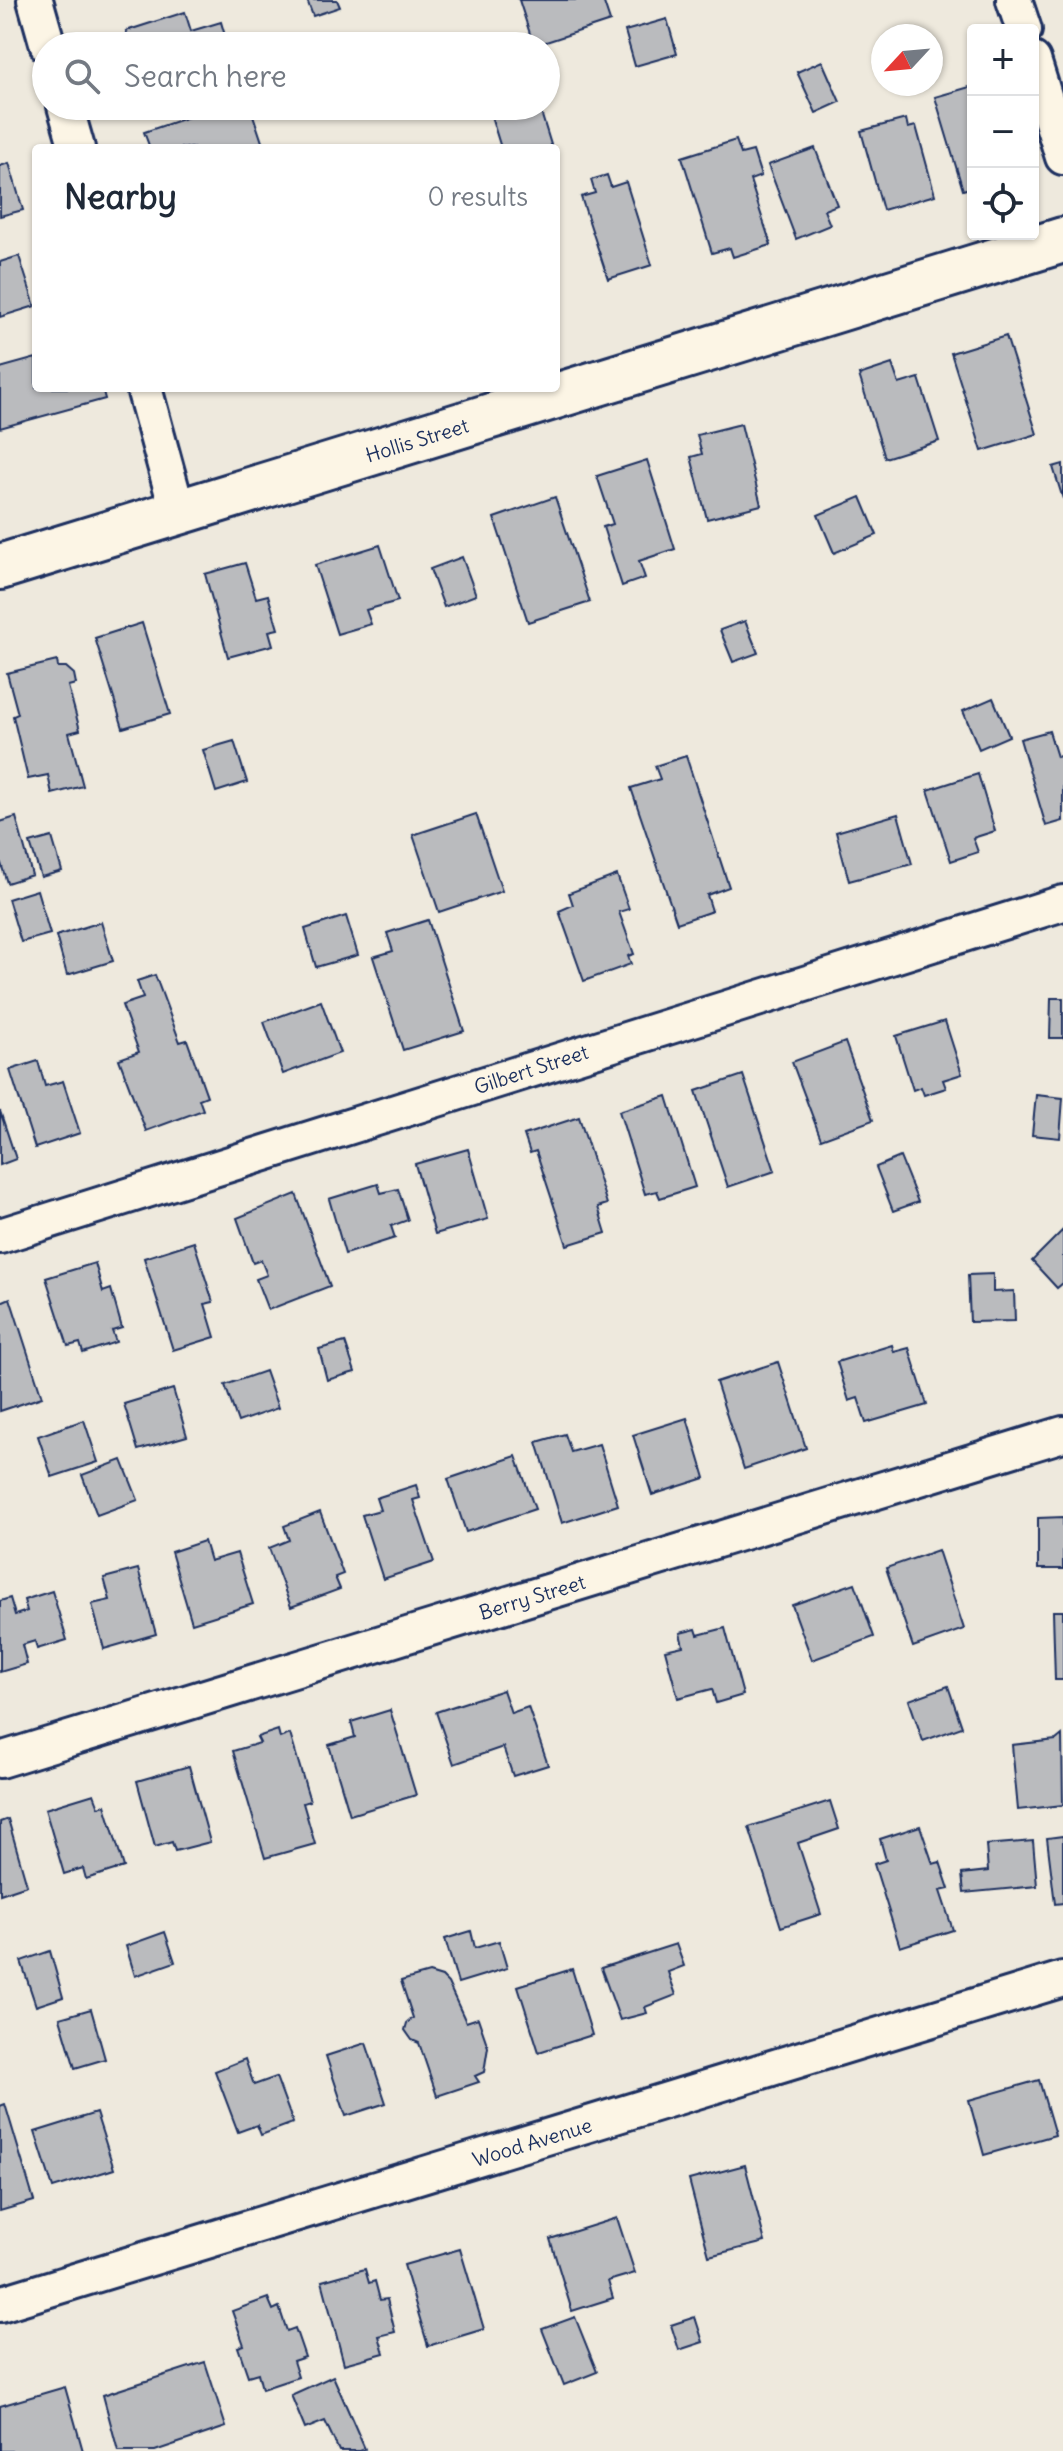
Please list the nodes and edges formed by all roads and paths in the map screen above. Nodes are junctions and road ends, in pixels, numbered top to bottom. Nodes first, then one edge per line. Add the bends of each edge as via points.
1 (35, 0) edge
2 (1014, 0) edge
3 (1022, 24) edge
4 (44, 32) edge
5 (1039, 79) edge
6 (69, 120) edge
7 (76, 144) edge
8 (1063, 157) edge
9 (1063, 240) edge
10 (145, 392) edge
11 (178, 513) junction
12 (0, 567) edge
13 (1063, 903) edge
14 (0, 1236) edge
15 (1063, 1434) edge
16 (0, 1760) edge
17 (1063, 1979) edge
18 (0, 2304) edge

1 - 4 street
2 - 3 street
5 - 8 street
6 - 7 street
9 - 11 main road, Hollis Street
10 - 11 street
11 - 12 main road, Hollis Street
13 - 14 street, Gilbert Street
15 - 16 street, Berry Street
17 - 18 street, Wood Avenue

